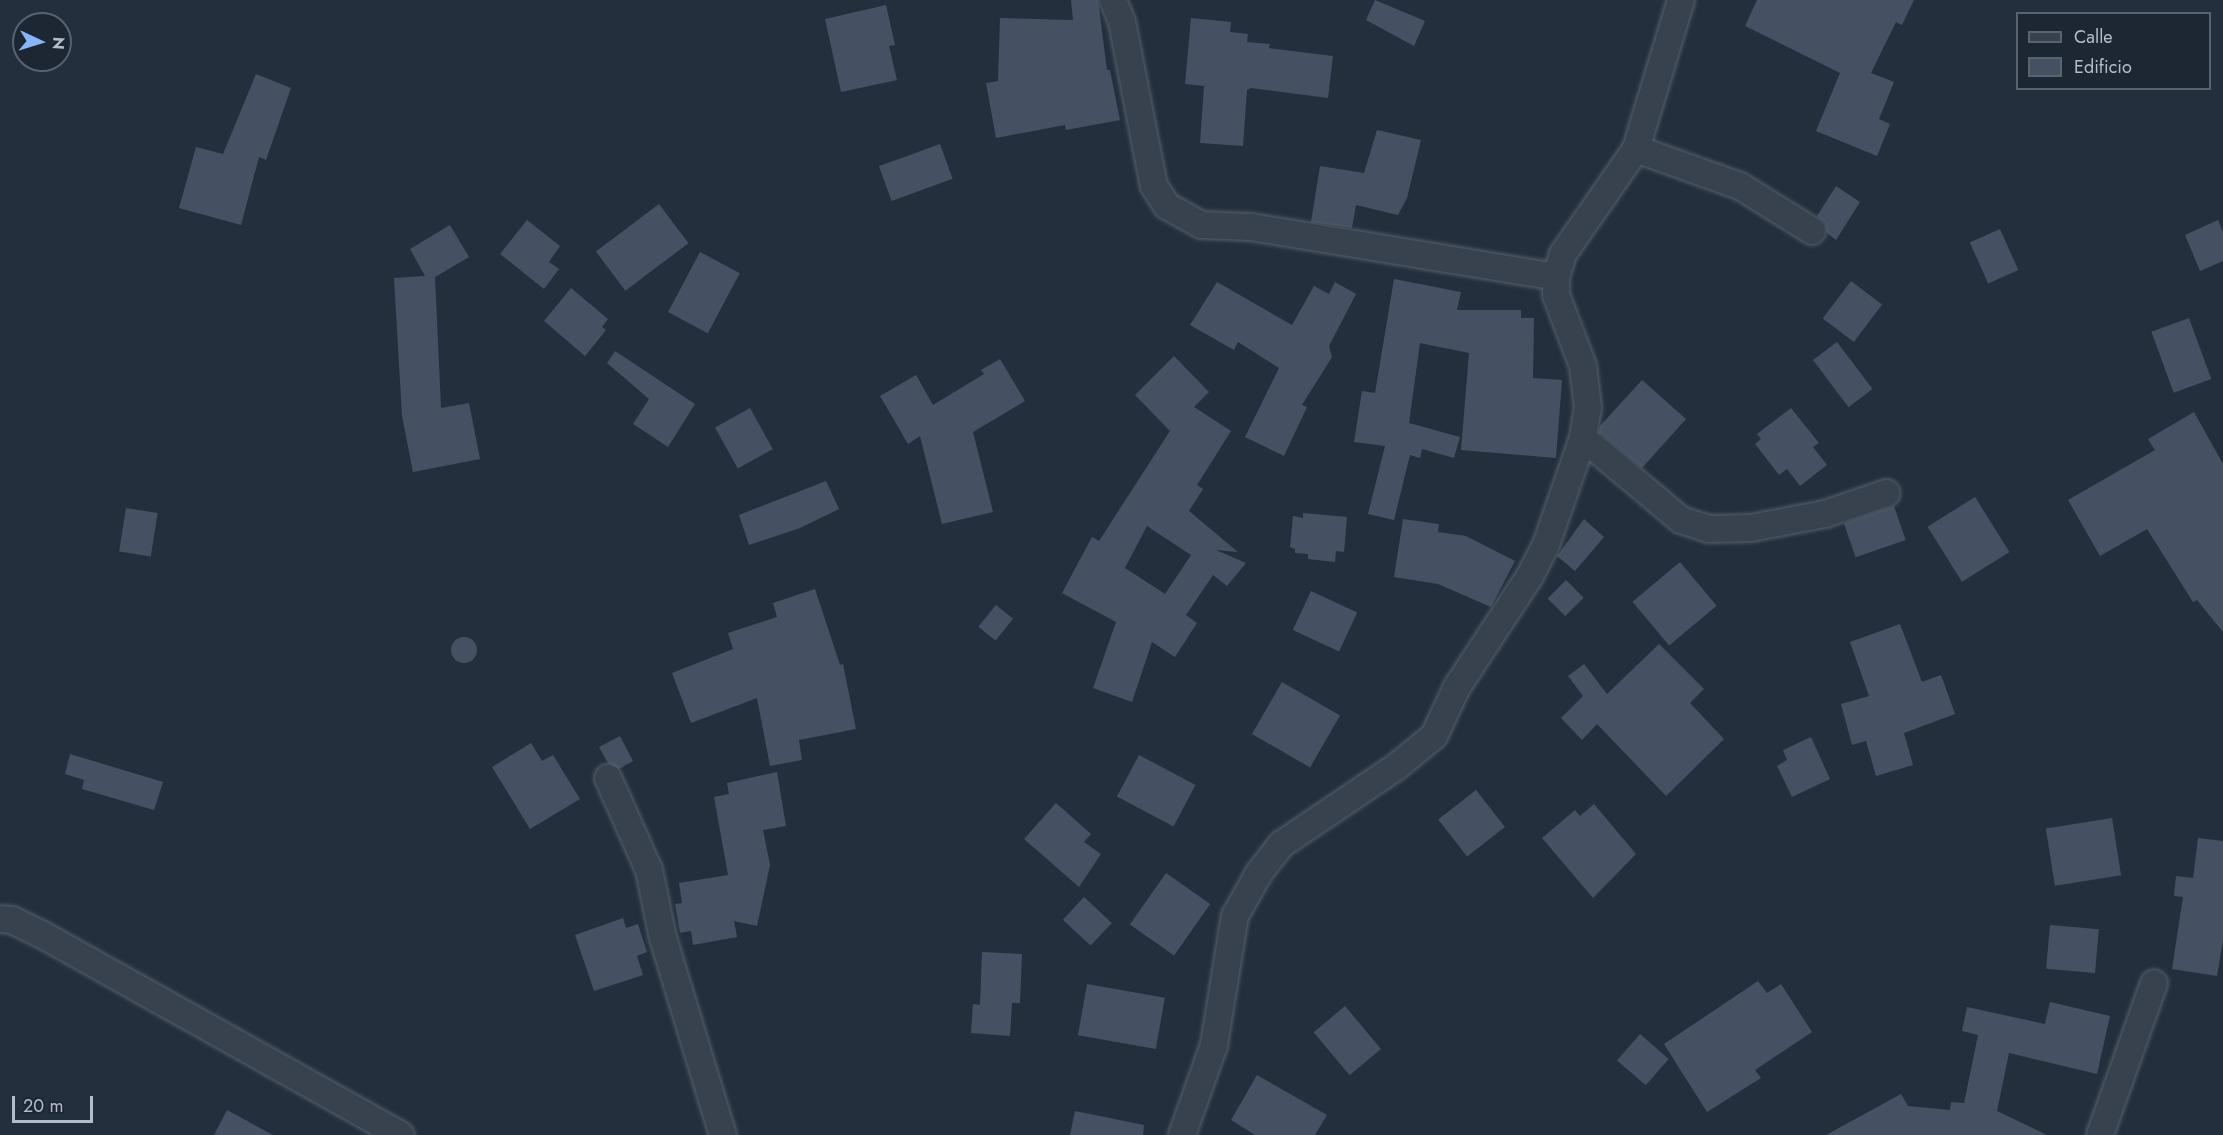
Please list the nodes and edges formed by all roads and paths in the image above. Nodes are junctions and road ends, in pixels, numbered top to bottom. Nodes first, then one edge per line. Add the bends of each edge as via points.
1 (1113, 0) edge
2 (1681, 0) edge
3 (1636, 149) junction
4 (1812, 231) dead end
5 (1556, 277) junction
6 (1582, 438) junction
7 (1887, 493) dead end
8 (608, 778) dead end
9 (0, 919) edge
10 (2154, 983) dead end
11 (401, 1135) edge
12 (723, 1135) edge
13 (1182, 1135) edge
14 (2100, 1135) edge

1 - 5 street via 1122,22 1154,186 1167,206 1201,225 1251,227
2 - 3 street
3 - 4 street via 1740,186
3 - 5 street via 1563,254
5 - 6 street via 1556,295 1583,366 1588,408
6 - 7 street via 1681,520 1709,529 1751,528 1825,514
6 - 13 street via 1546,544 1530,576 1457,687 1434,736 1396,767 1282,844 1249,890 1235,916 1214,1045
8 - 12 street via 649,870 663,938
9 - 11 street via 12,920 41,934
10 - 14 street

